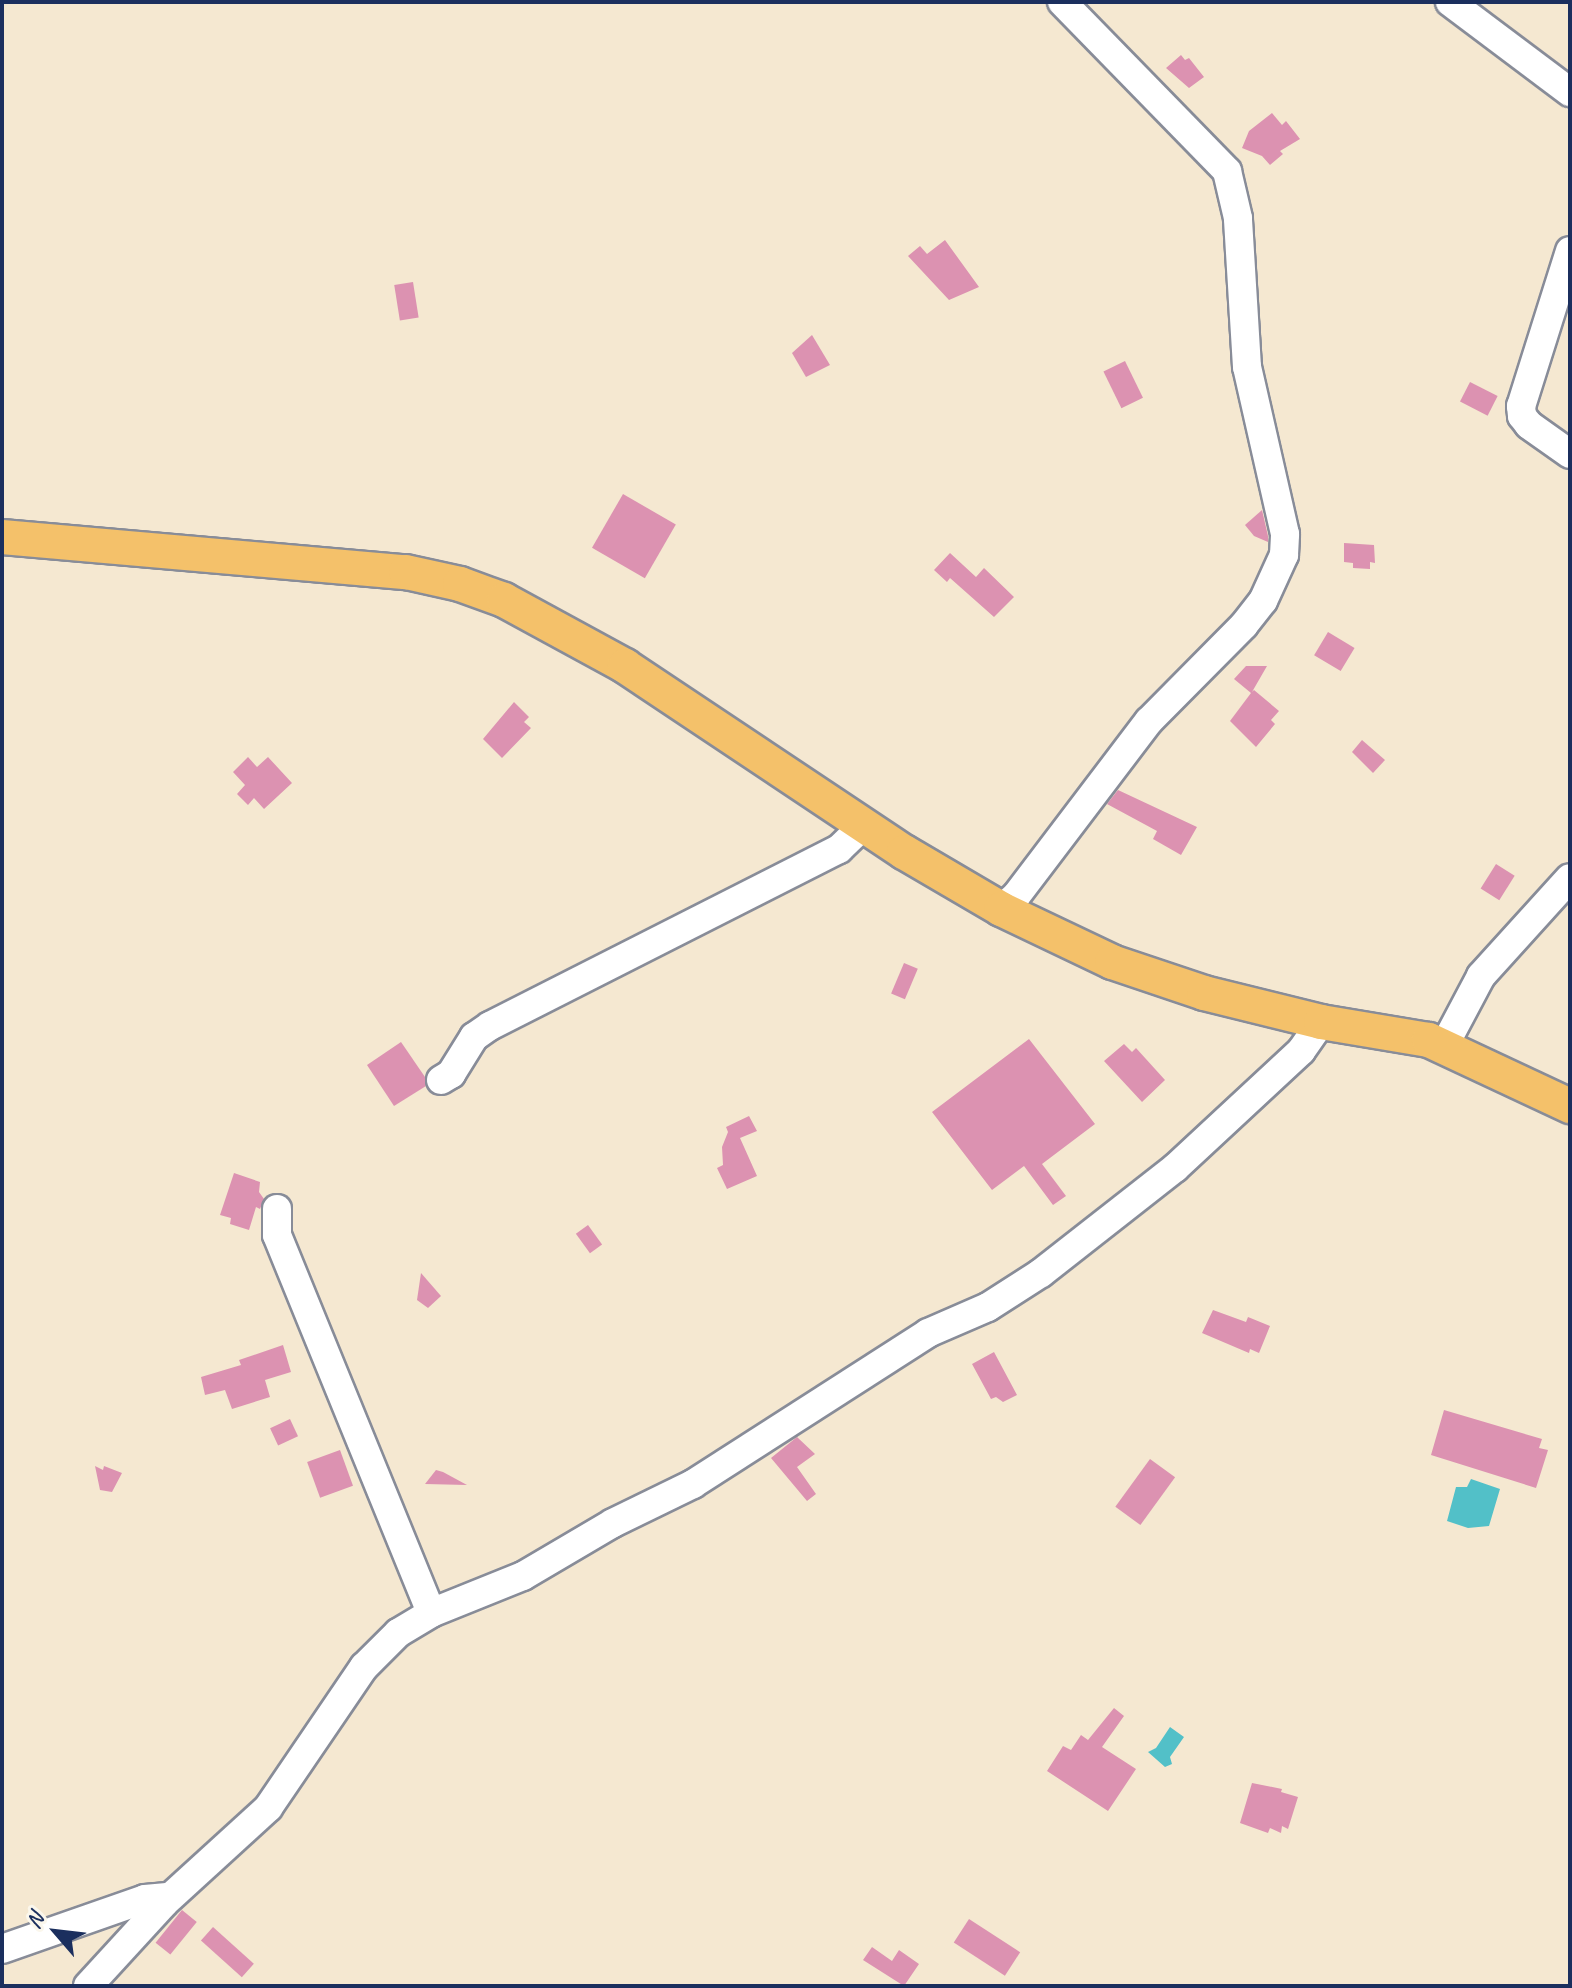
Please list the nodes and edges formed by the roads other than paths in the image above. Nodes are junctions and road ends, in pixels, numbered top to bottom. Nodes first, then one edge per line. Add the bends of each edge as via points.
1 (1062, 2) edge
2 (1450, 2) edge
3 (1570, 92) edge
4 (1570, 251) edge
5 (1570, 454) edge
6 (2, 537) edge
7 (863, 826) junction
8 (1570, 878) edge
9 (1001, 909) junction
10 (1321, 1022) junction
11 (1444, 1046) junction
12 (441, 1080) dead end
13 (1570, 1106) edge
14 (277, 1209) dead end
15 (431, 1613) junction
16 (170, 1897) junction
17 (2, 1949) edge
18 (88, 1986) edge

1 - 9 street via 1227,171 1238,218 1247,367 1285,534 1284,555 1263,601 1244,625 1149,721
2 - 3 street
4 - 5 street via 1521,406 1529,425
6 - 7 main road via 406,572 460,584 504,600 625,666
7 - 9 main road
7 - 12 street via 839,849 490,1026 474,1037 451,1074
8 - 11 street via 1481,976
9 - 10 main road via 1112,962 1204,993
10 - 11 main road
10 - 15 street via 1301,1051 1175,1168 1041,1273 988,1307 928,1333 693,1484 523,1576
11 - 13 main road
14 - 15 street via 277,1235
15 - 16 street via 398,1633 364,1667 268,1808
16 - 17 street via 145,1899
16 - 18 street

